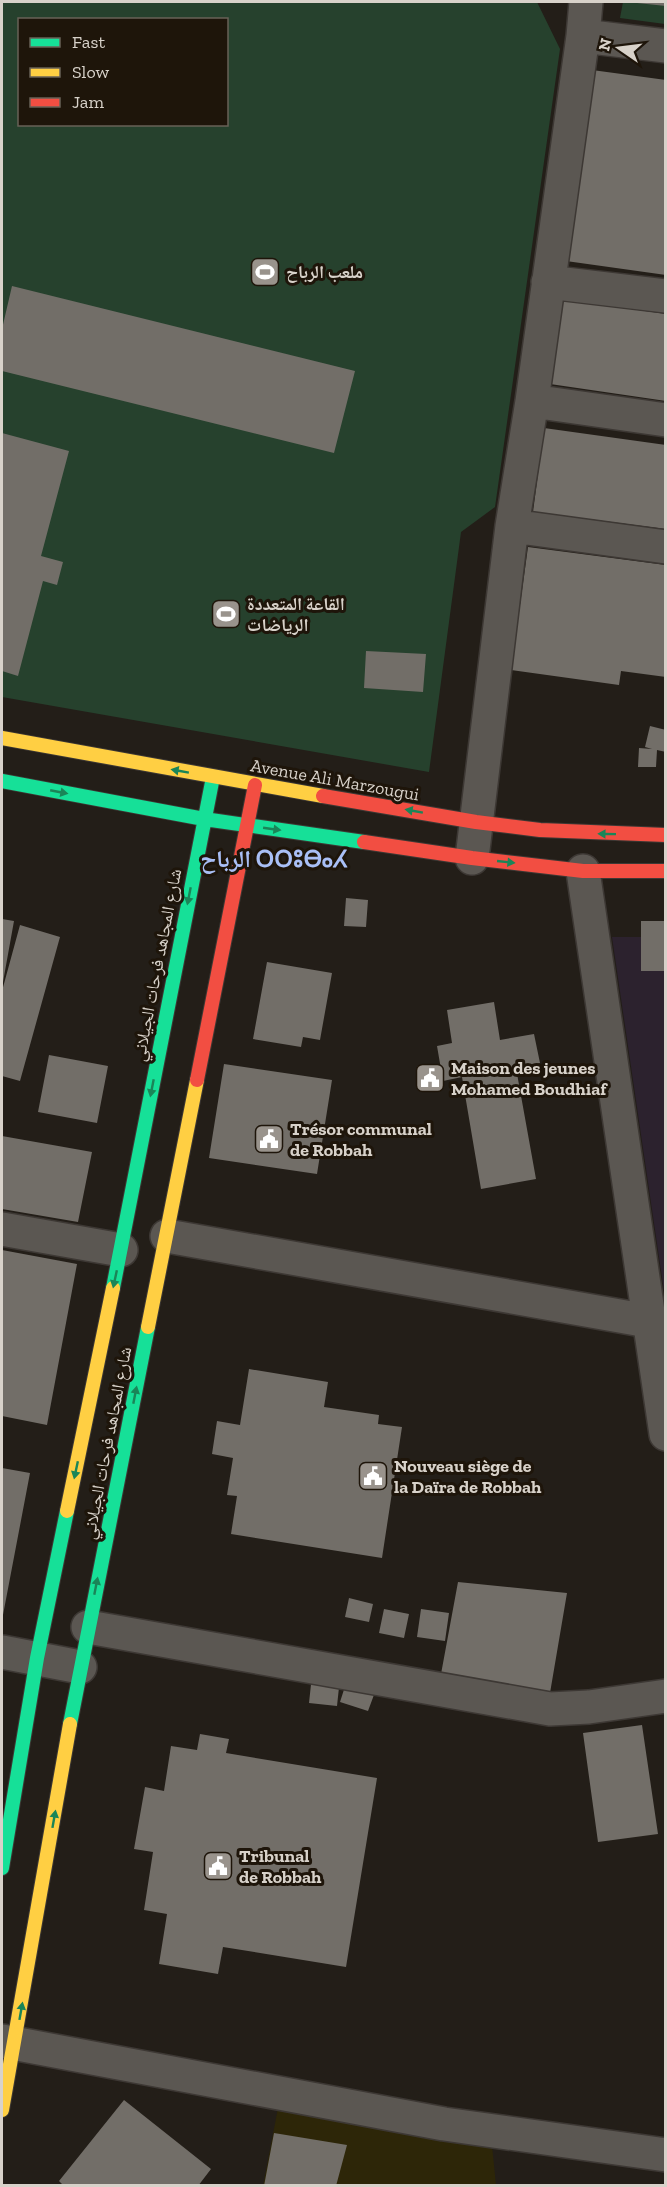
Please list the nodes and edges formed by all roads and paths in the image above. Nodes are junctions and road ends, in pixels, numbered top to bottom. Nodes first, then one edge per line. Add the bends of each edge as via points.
1 (586, 2) edge
2 (583, 36) junction
3 (666, 46) edge
4 (548, 282) junction
5 (666, 296) edge
6 (532, 402) junction
7 (666, 420) edge
8 (512, 526) junction
9 (666, 547) edge
10 (2, 738) edge
11 (213, 777) junction
12 (2, 782) edge
13 (255, 785) junction
14 (204, 819) junction
15 (476, 822) junction
16 (247, 826) junction
17 (666, 835) edge
18 (472, 858) junction
19 (583, 871) junction
20 (666, 871) edge
21 (2, 1228) edge
22 (167, 1236) junction
23 (120, 1250) junction
24 (648, 1321) junction
25 (666, 1434) edge
26 (88, 1627) junction
27 (2, 1652) edge
28 (37, 1658) junction
29 (80, 1667) junction
30 (666, 1696) edge
31 (2, 1868) edge
32 (8, 2043) edge
33 (2, 2110) edge
34 (666, 2154) edge

1 - 2 street
2 - 3 street
2 - 4 street
4 - 5 street
4 - 6 street
6 - 7 street
6 - 8 street
8 - 9 street
8 - 15 street
11 -> 10 street, Avenue Ali Marzougui
11 - 13 street, Avenue Ali Marzougui
11 - 14 street, شارع المجاهد فرحات الجيلاني
12 -> 14 street
15 -> 13 street, Avenue Ali Marzougui
13 - 16 street, شارع المجاهد فرحات الجيلاني
14 - 16 street
14 -> 23 street, شارع المجاهد فرحات الجيلاني
17 -> 15 street, Avenue Ali Marzougui via 540,830
15 - 18 street
16 -> 18 street
16 - 22 street, شارع المجاهد فرحات الجيلاني
18 -> 19 street
19 - 20 street
19 - 24 street
21 - 23 street
22 - 24 street
26 -> 22 street, شارع المجاهد فرحات الجيلاني
23 -> 28 street, شارع المجاهد فرحات الجيلاني
24 - 25 street
26 - 29 street, شارع المجاهد فرحات الجيلاني
26 - 30 street via 550,1709
27 - 28 street
28 - 29 street
28 - 31 street, شارع المجاهد فرحات الجيلاني
32 -> 29 street, شارع المجاهد فرحات الجيلاني
32 - 33 street, شارع المجاهد فرحات الجيلاني
32 - 34 street via 444,2124

